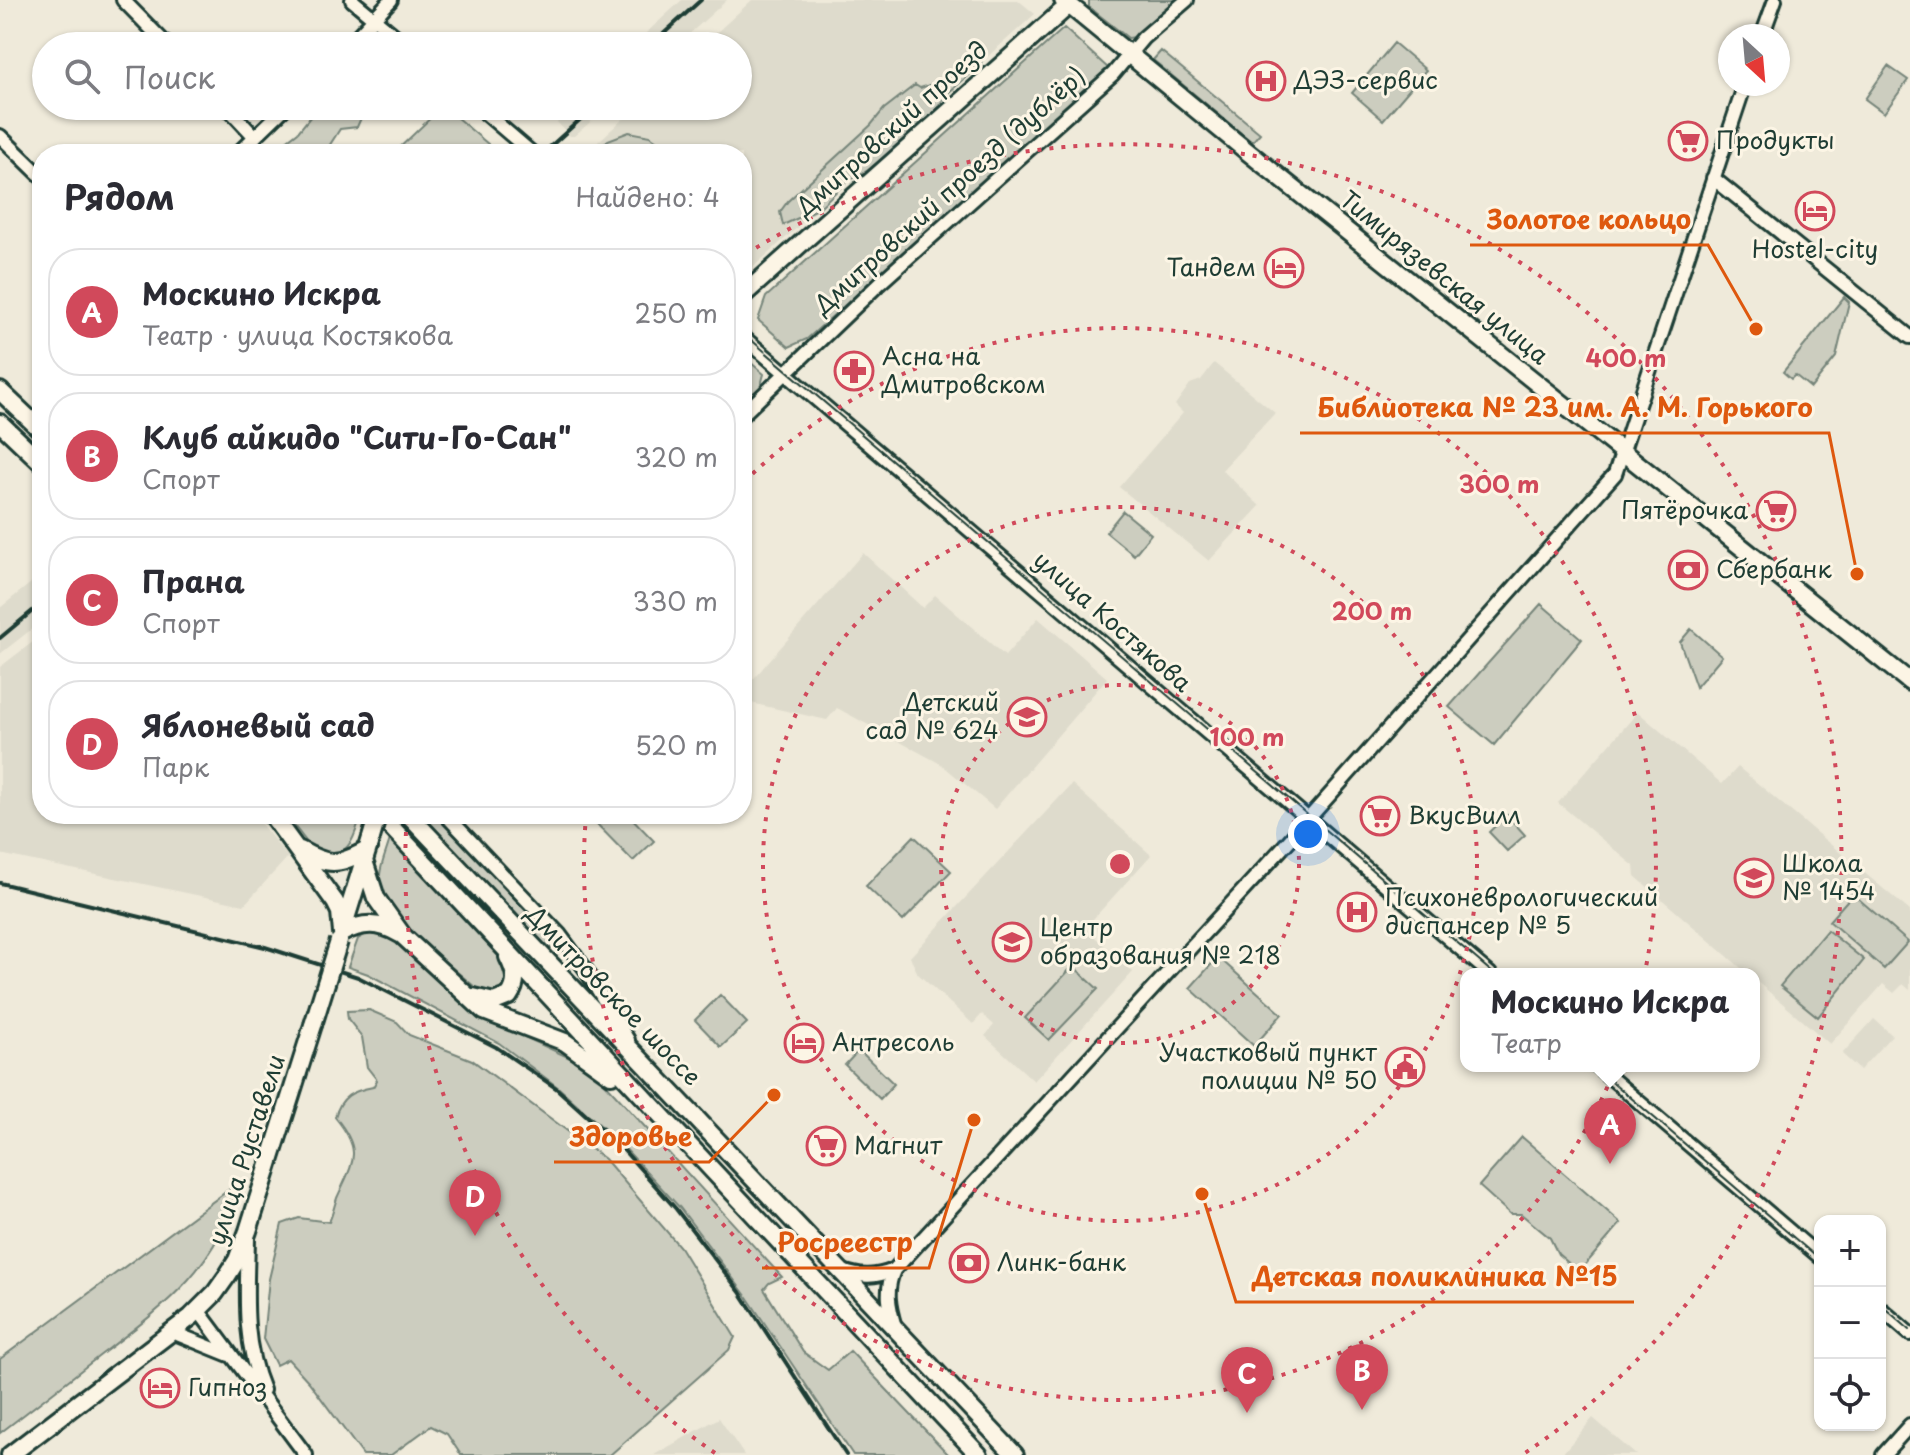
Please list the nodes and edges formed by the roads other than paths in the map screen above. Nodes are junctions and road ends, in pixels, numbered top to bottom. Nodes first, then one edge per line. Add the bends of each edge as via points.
1 (123, 0) edge
2 (352, 0) edge
3 (391, 0) edge
4 (1187, 0) edge
5 (1775, 0) edge
6 (1069, 2) edge
7 (374, 19) junction
8 (1766, 24) edge
9 (154, 32) edge
10 (361, 32) edge
11 (390, 32) edge
12 (1130, 54) junction
13 (1741, 96) edge
14 (239, 120) edge
15 (273, 120) edge
16 (493, 120) edge
17 (0, 136) edge
18 (255, 137) junction
19 (248, 144) edge
20 (521, 144) edge
21 (32, 167) edge
22 (1713, 178) junction
23 (752, 287) edge
24 (1910, 337) edge
25 (752, 344) edge
26 (786, 372) junction
27 (0, 391) edge
28 (752, 405) edge
29 (32, 421) edge
30 (0, 423) edge
31 (32, 453) edge
32 (1623, 453) junction
33 (1910, 682) edge
34 (1309, 819) junction
35 (279, 824) edge
36 (376, 824) edge
37 (388, 824) edge
38 (417, 824) edge
39 (455, 824) edge
40 (300, 850) junction
41 (367, 850) junction
42 (403, 936) junction
43 (493, 936) junction
44 (340, 937) junction
45 (1483, 968) edge
46 (469, 996) junction
47 (639, 1058) junction
48 (1604, 1072) edge
49 (641, 1097) junction
50 (248, 1231) junction
51 (1814, 1252) edge
52 (841, 1270) junction
53 (894, 1270) junction
54 (198, 1310) junction
55 (1886, 1313) edge
56 (890, 1322) junction
57 (172, 1332) junction
58 (865, 1334) junction
59 (1910, 1334) edge
60 (231, 1357) junction
61 (271, 1407) junction
62 (1910, 1425) edge
63 (10, 1455) edge
64 (306, 1455) edge
65 (979, 1455) edge
66 (1015, 1455) edge
67 (1883, 1455) edge

1 - 9 street
2 - 7 street
3 - 7 street
4 - 12 street, Дмитровский проезд (дублёр)
5 - 8 street
6 - 12 main road, Тимирязевская улица
6 - 23 main road, Дмитровский проезд
7 - 10 street
7 - 11 street
12 - 26 street, Дмитровский проезд (дублёр)
12 - 32 main road, Тимирязевская улица
13 - 22 street
14 - 18 street
15 - 18 street
16 - 20 street
17 - 21 street
18 - 19 street
22 - 24 street
22 - 32 street
25 - 26 street, улица Костякова
26 - 28 street, Дмитровский проезд (дублёр)
26 - 34 street, улица Костякова
27 - 29 main road
30 - 31 main road
32 - 33 main road, Тимирязевская улица
32 - 34 street via 1611,479
34 - 45 street, улица Костякова
34 - 53 street
35 - 40 main road
36 - 41 main road, улица Руставели, bridge
37 - 43 main road, Дмитровское шоссе
38 - 47 main road, Дмитровское шоссе
39 - 47 street via 560,935
40 - 41 main road via 334,863
40 - 44 main road via 340,912
41 - 42 main road via 376,898
41 - 44 main road, улица Руставели
42 - 44 main road via 372,924 356,926
42 - 46 main road
43 - 46 main road via 516,974 512,991 494,1002
43 - 49 main road, Дмитровское шоссе
44 - 50 main road, улица Руставели, bridge
46 - 49 main road via 497,1018 565,1042
47 - 52 main road, Дмитровское шоссе
48 - 51 street
49 - 58 main road, Дмитровское шоссе
50 - 54 main road, улица Руставели via 227,1276
50 - 61 street via 246,1325 250,1353
52 - 53 street via 872,1277
52 - 56 main road, Дмитровское шоссе
53 - 56 street
54 - 57 main road, улица Руставели
54 - 60 street
55 - 59 street
56 - 58 street via 876,1312 865,1315
56 - 66 main road, Дмитровское шоссе
57 - 60 street
57 - 63 main road, улица Руставели
58 - 65 main road, Дмитровское шоссе
60 - 61 street
61 - 64 street
62 - 67 street

